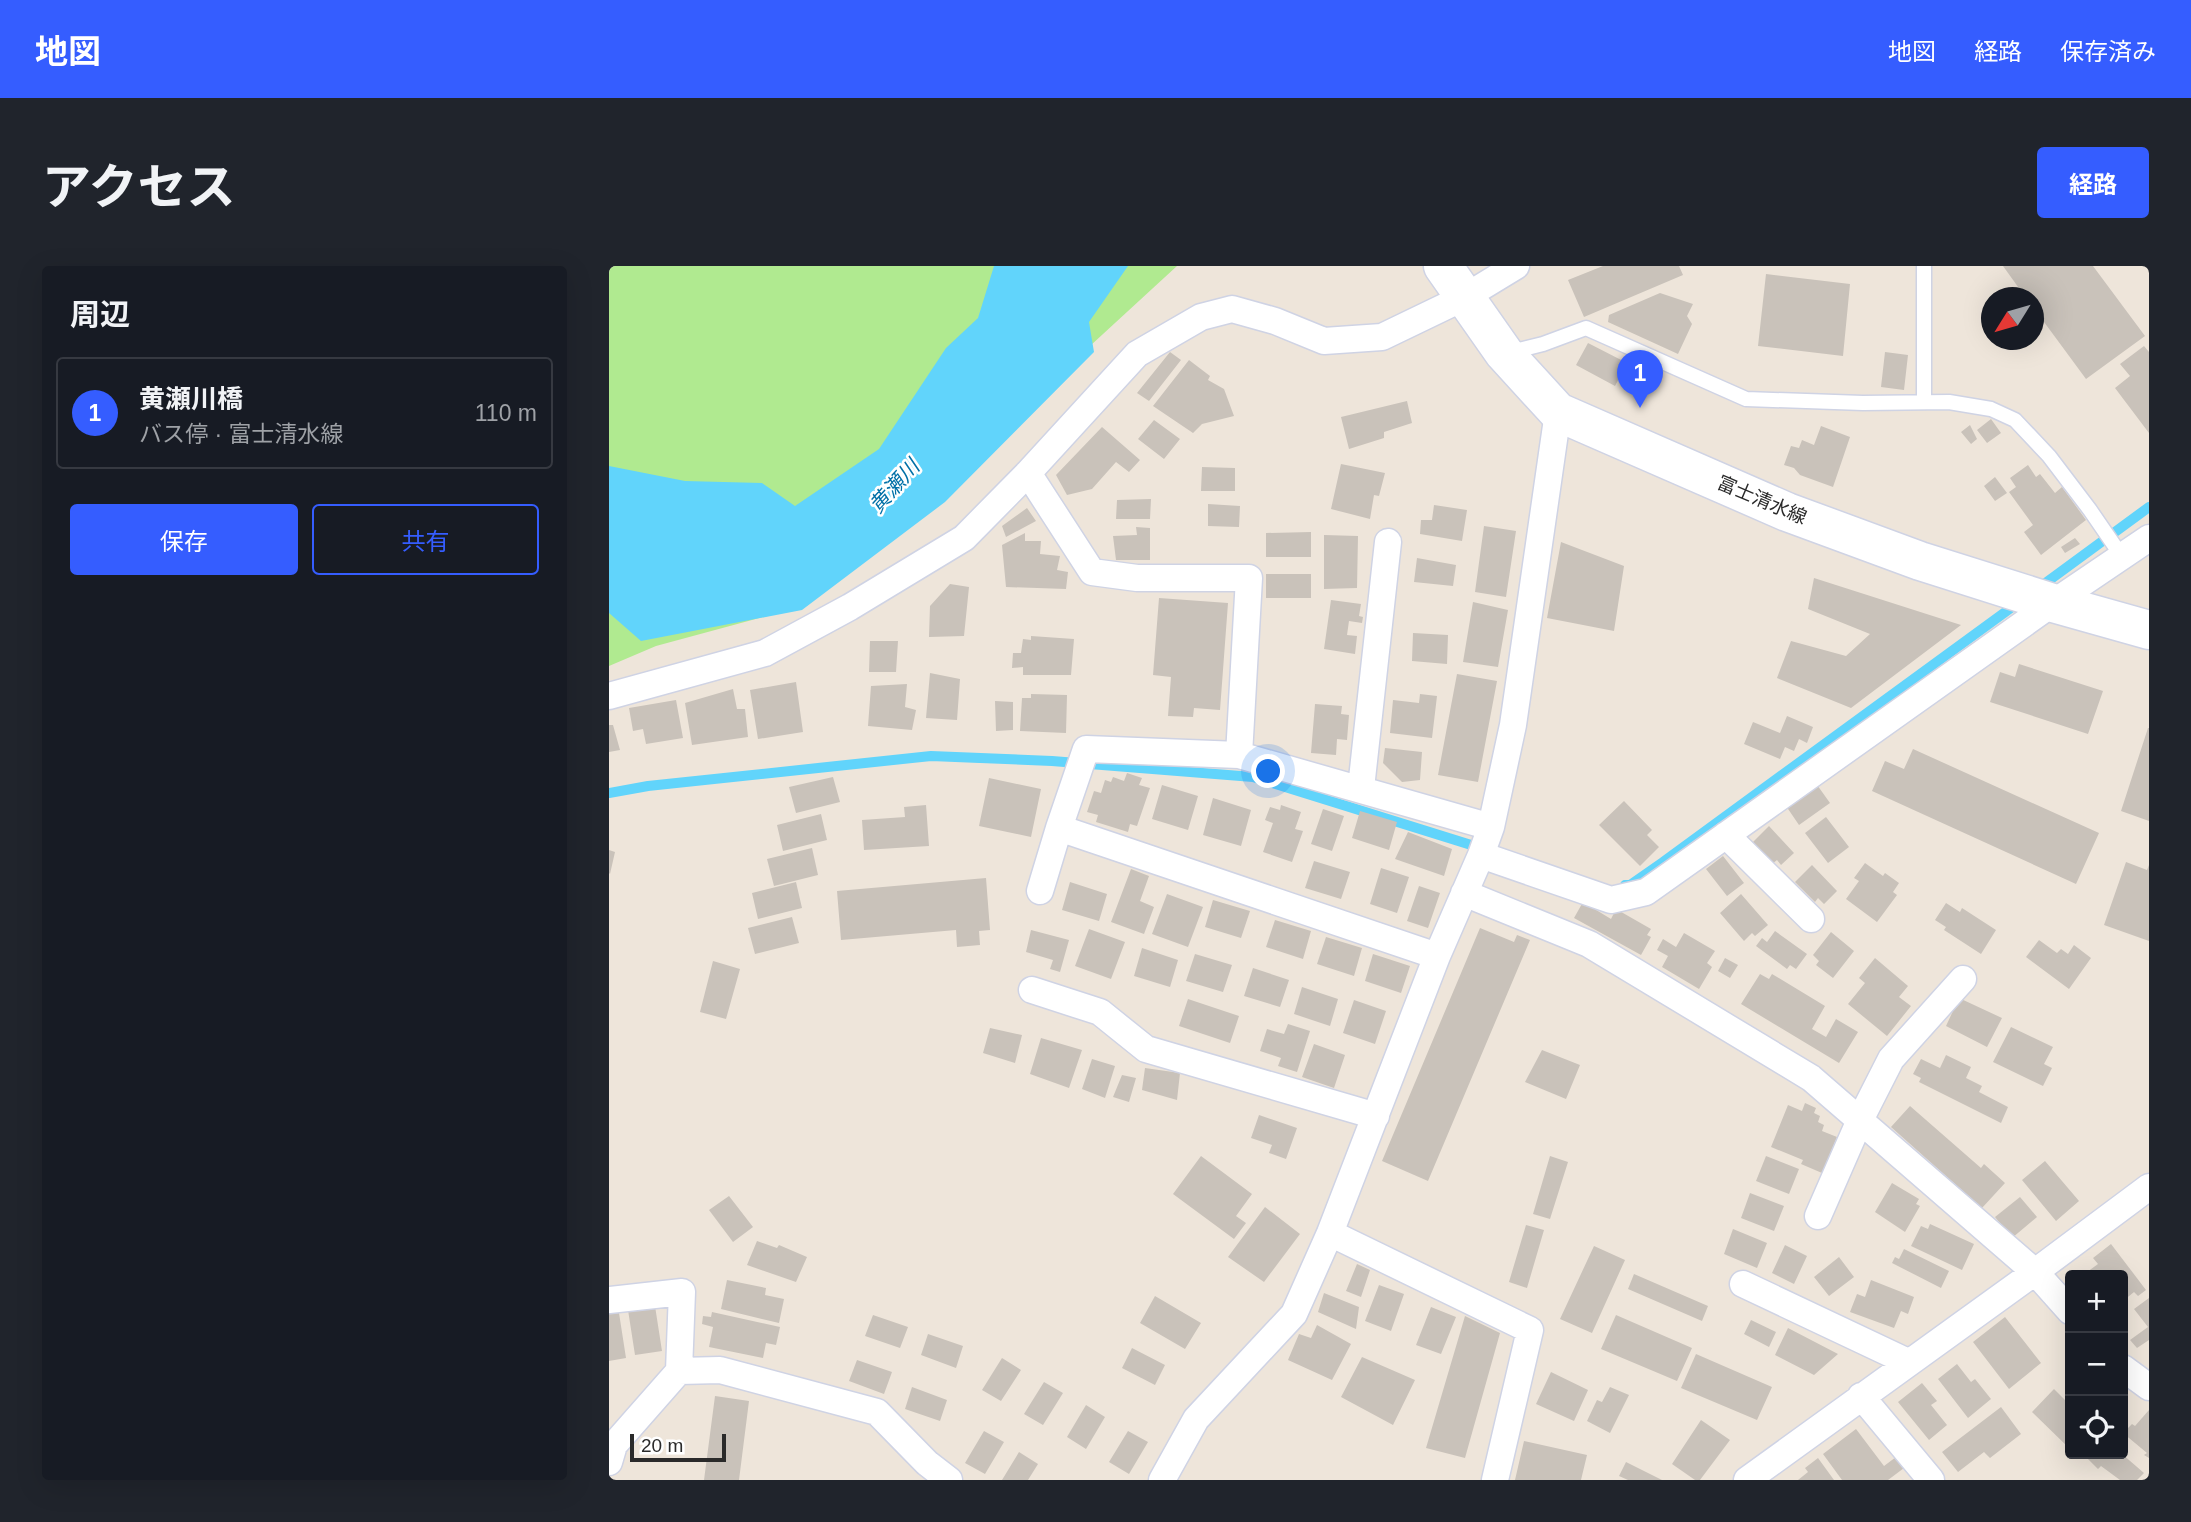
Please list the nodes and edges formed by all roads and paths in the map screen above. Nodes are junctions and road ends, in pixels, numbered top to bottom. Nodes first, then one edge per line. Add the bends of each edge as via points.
1 (1443, 266) edge
2 (1515, 266) edge
3 (1924, 266) edge
4 (1465, 297) junction
5 (1504, 353) junction
6 (1924, 402) junction
7 (1558, 412) junction
8 (1028, 473) junction
9 (2149, 538) edge
10 (1388, 542) dead end
11 (2123, 558) junction
12 (2053, 603) junction
13 (2149, 630) edge
14 (609, 696) edge
15 (1240, 755) junction
16 (1361, 788) junction
17 (1492, 827) junction
18 (1059, 828) junction
19 (1726, 835) junction
20 (1481, 855) junction
21 (1040, 891) dead end
22 (1464, 893) junction
23 (1811, 919) dead end
24 (1437, 956) junction
25 (1963, 979) dead end
26 (1032, 990) dead end
27 (1375, 1116) junction
28 (1860, 1120) junction
29 (2149, 1187) edge
30 (1818, 1216) dead end
31 (1330, 1233) junction
32 (2035, 1272) junction
33 (1743, 1284) dead end
34 (609, 1300) edge
35 (2065, 1305) edge
36 (1908, 1362) junction
37 (679, 1371) junction
38 (2128, 1372) edge
39 (2149, 1387) edge
40 (1861, 1396) junction
41 (609, 1462) edge
42 (949, 1480) edge
43 (1162, 1480) edge
44 (1495, 1480) edge
45 (1747, 1480) edge
46 (1931, 1480) edge

1 - 4 main road, 富士清水線
2 - 4 street
3 - 6 lane
4 - 5 main road, 富士清水線
4 - 8 street via 1382,337 1324,341 1232,309 1201,317 1137,354
5 - 6 lane via 1586,328 1746,399
5 - 7 main road, 富士清水線
6 - 11 lane via 1991,409 2015,420 2049,456
7 - 12 main road, 富士清水線 via 1787,512
7 - 17 street via 1513,725
8 - 14 street via 964,538 765,653
8 - 15 street via 1092,572 1137,578 1248,578
9 - 11 street
10 - 16 street
11 - 12 street
12 - 13 main road, 富士清水線
12 - 19 street
15 - 16 street
15 - 18 street via 1086,749
16 - 17 street
17 - 20 street
18 - 21 street
18 - 24 street
19 - 20 street via 1646,892 1611,900
19 - 23 street
20 - 22 street
22 - 24 street
22 - 28 street via 1589,944 1811,1078
24 - 27 street
25 - 28 street via 1891,1059
26 - 27 street via 1100,1012 1146,1049
27 - 31 street
28 - 30 street
28 - 32 street
29 - 32 street
31 - 43 street via 1294,1314 1196,1419
31 - 44 street via 1530,1330
32 - 35 street
32 - 36 street
33 - 36 street
34 - 37 street via 681,1292
36 - 40 street
37 - 41 street via 614,1446
37 - 42 street via 720,1370 877,1412
38 - 39 street
40 - 45 street
40 - 46 street

